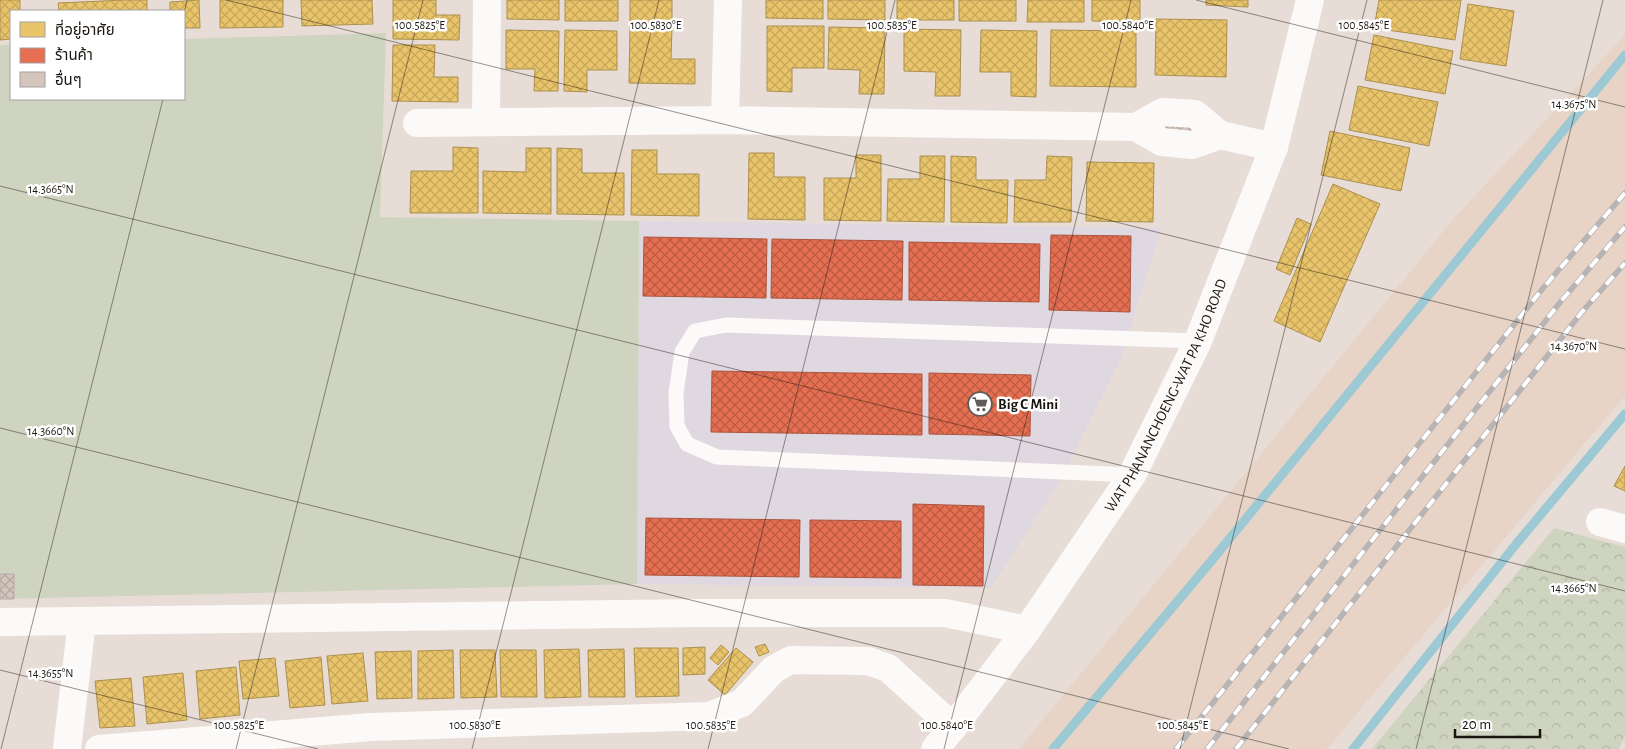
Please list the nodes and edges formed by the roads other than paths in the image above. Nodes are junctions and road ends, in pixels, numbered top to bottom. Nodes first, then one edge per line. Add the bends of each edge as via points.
1 (486, 0) edge
2 (728, 0) edge
3 (1310, 0) edge
4 (725, 120) junction
5 (486, 121) junction
6 (417, 123) dead end
7 (1274, 147) junction
8 (1198, 341) junction
9 (1132, 475) junction
10 (82, 621) junction
11 (0, 622) edge
12 (1027, 630) junction
13 (953, 727) junction
14 (373, 738) edge
15 (68, 749) edge
16 (99, 749) edge
17 (935, 749) edge

1 - 5 street
2 - 4 street
3 - 7 street, WAT PHANANCHOENG-WAT PA KHO ROAD
4 - 5 street
4 - 7 street via 1136,127 1163,112 1195,114 1220,135
5 - 6 street
7 - 8 street, WAT PHANANCHOENG-WAT PA KHO ROAD
8 - 9 street, WAT PHANANCHOENG-WAT PA KHO ROAD
8 - 9 lane via 726,325 695,331 682,352 676,393 676,426 687,444 717,457
9 - 12 street, WAT PHANANCHOENG-WAT PA KHO ROAD
10 - 11 street
10 - 12 street via 944,613
10 - 15 street
12 - 13 street, WAT PHANANCHOENG-WAT PA KHO ROAD
13 - 14 street via 888,668 868,661 791,660 774,668 742,703 709,716
13 - 17 street, WAT PHANANCHOENG-WAT PA KHO ROAD
14 - 16 street

